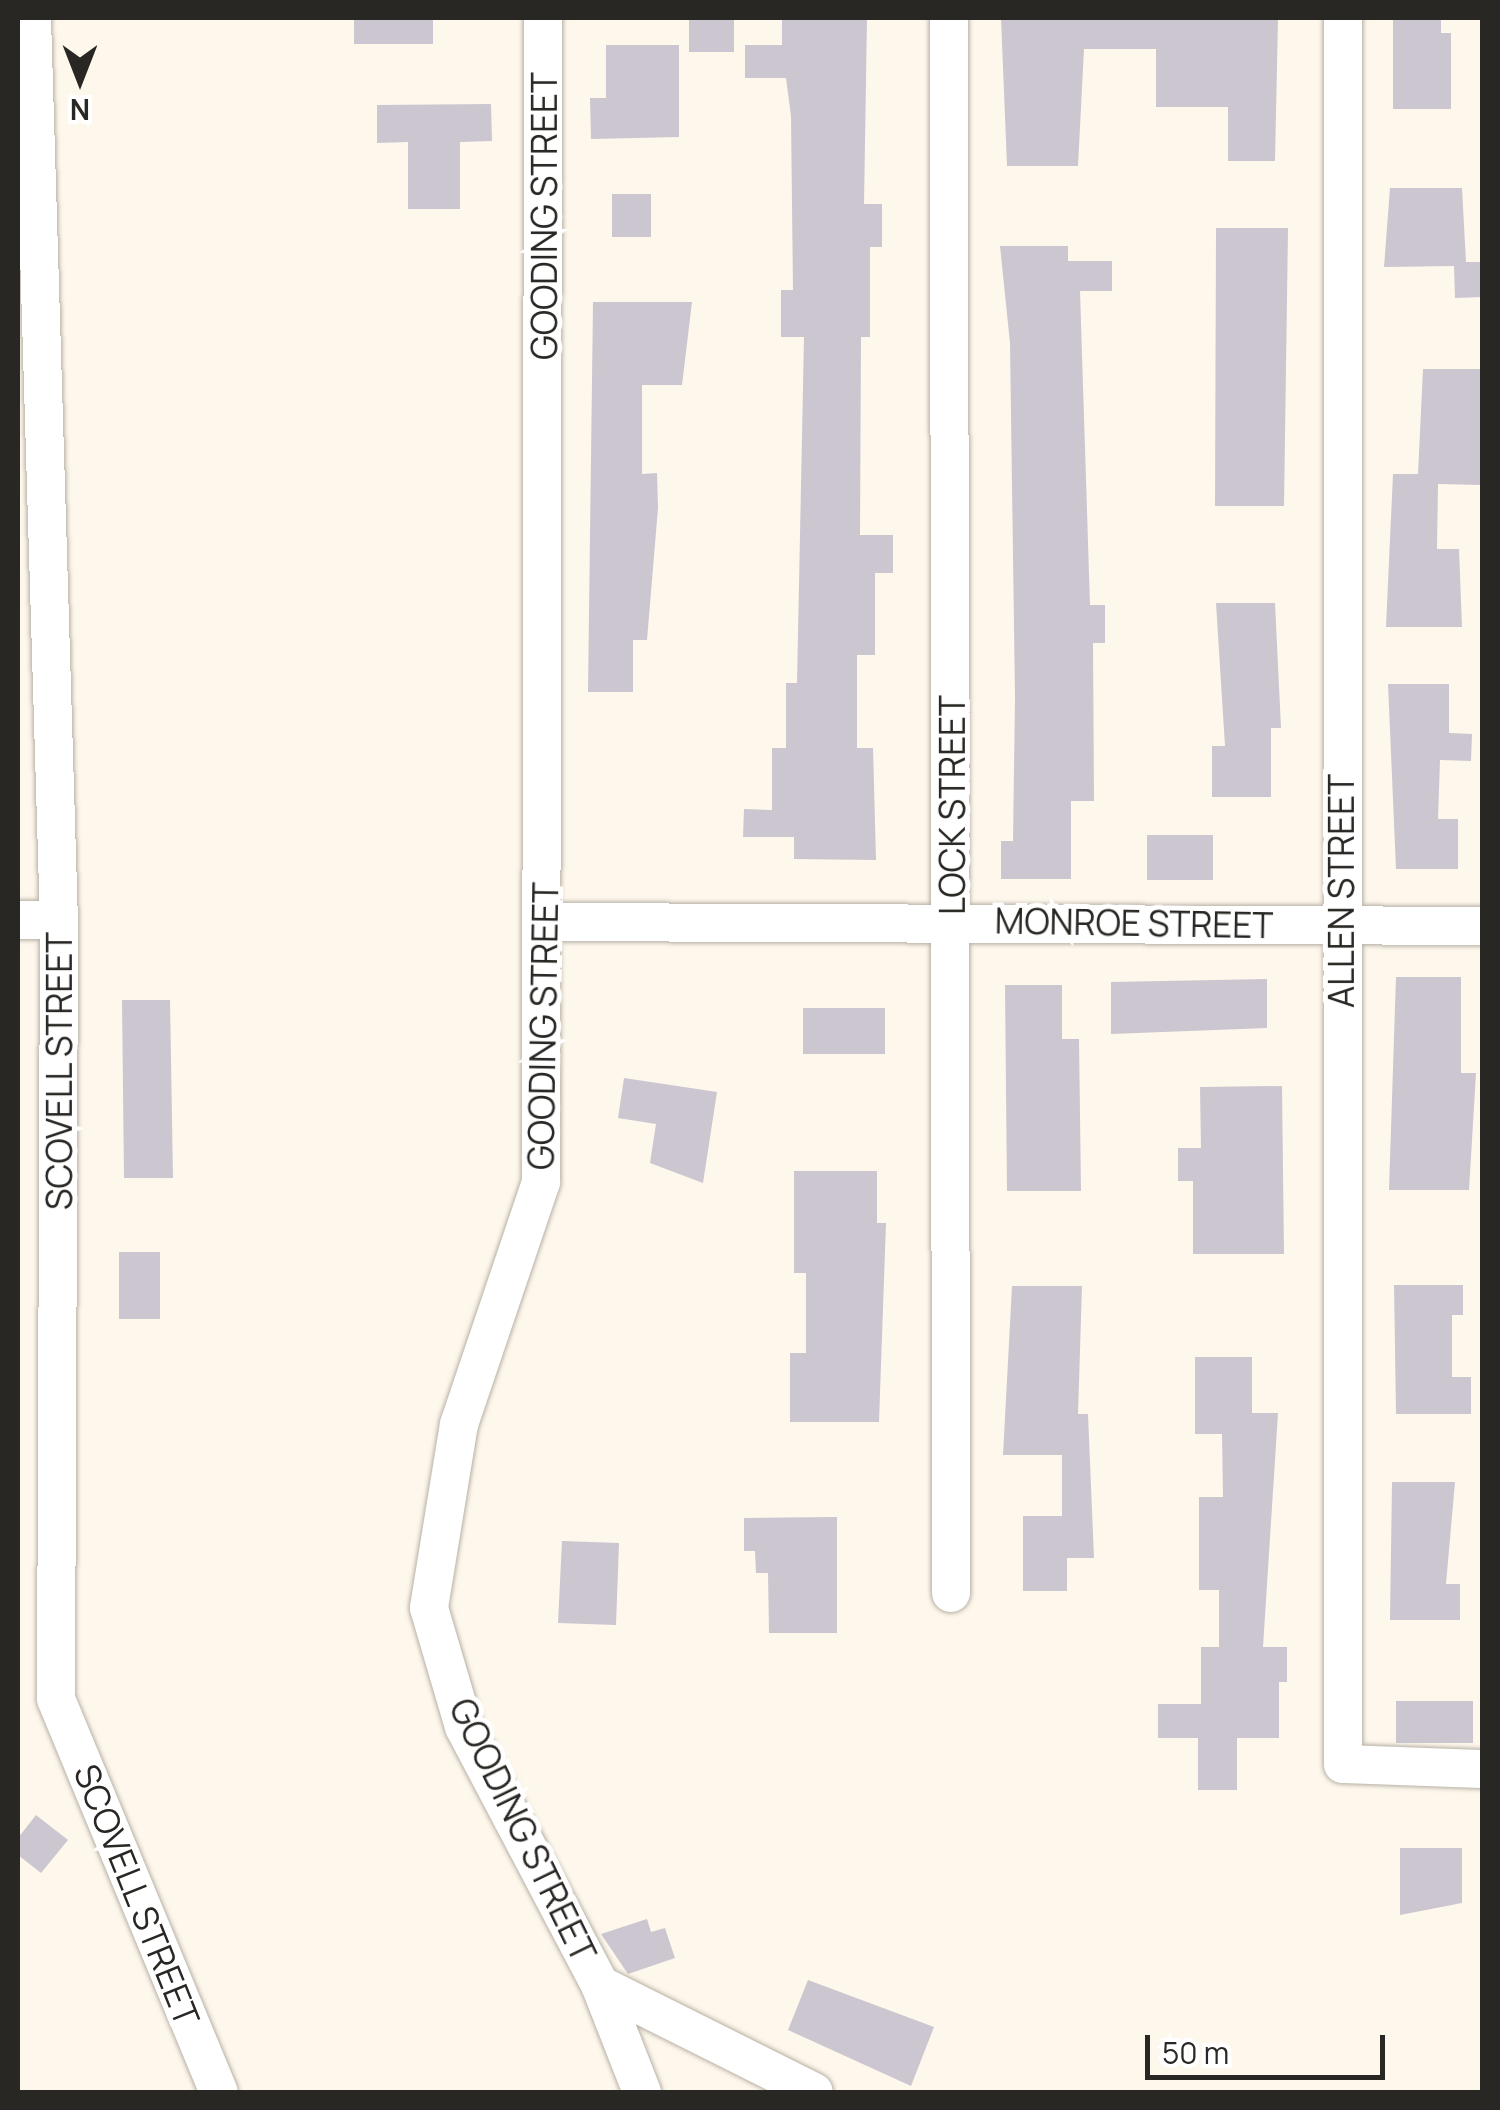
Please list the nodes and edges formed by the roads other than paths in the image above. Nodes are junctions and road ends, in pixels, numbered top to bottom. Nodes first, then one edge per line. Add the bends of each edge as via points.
1 (32, 18) edge
2 (543, 18) edge
3 (949, 18) edge
4 (1343, 18) edge
5 (18, 920) edge
6 (59, 920) junction
7 (952, 920) junction
8 (546, 922) junction
9 (1341, 926) junction
10 (1482, 926) edge
11 (951, 1593) dead end
12 (1482, 1769) edge
13 (600, 1985) junction
14 (219, 2092) edge
15 (642, 2092) edge
16 (814, 2092) edge

1 - 6 street, SCOVELL STREET
2 - 8 street, GOODING STREET
3 - 7 street, LOCK STREET
4 - 9 street, ALLEN STREET
5 - 6 street
6 - 14 street, SCOVELL STREET via 56,1699
7 - 8 street, MONROE STREET
7 - 9 street, MONROE STREET
7 - 11 street, LOCK STREET
8 - 13 street, GOODING STREET via 541,1182 458,1424 429,1608 464,1727
9 - 10 street, MONROE STREET
9 - 12 street, ALLEN STREET via 1343,1764
13 - 15 street, GOODING STREET
13 - 16 street

